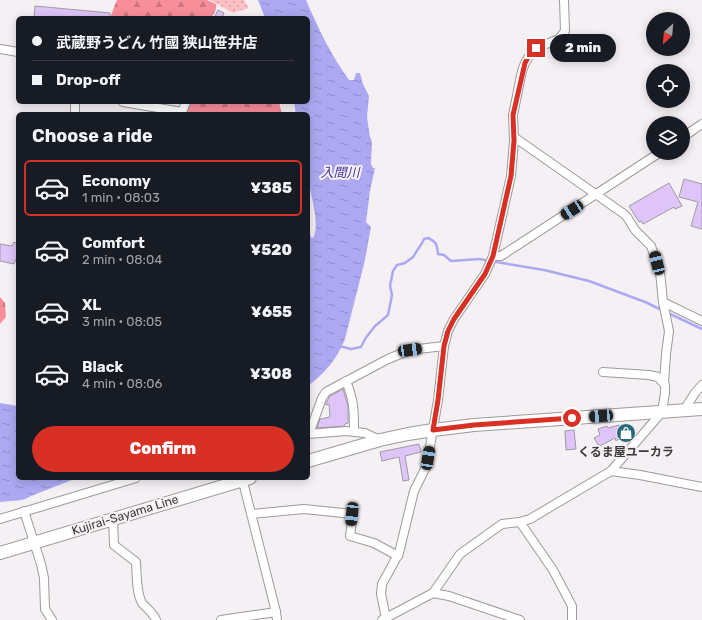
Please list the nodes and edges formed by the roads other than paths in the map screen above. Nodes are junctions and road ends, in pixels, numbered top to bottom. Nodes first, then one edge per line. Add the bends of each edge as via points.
1 (564, 0) edge
2 (0, 48) edge
3 (16, 52) edge
4 (135, 104) edge
5 (182, 112) edge
6 (702, 124) edge
7 (690, 132) edge
8 (514, 137) junction
9 (648, 160) edge
10 (596, 194) junction
11 (493, 256) junction
12 (663, 302) junction
13 (702, 321) edge
14 (444, 346) junction
15 (603, 372) dead end
16 (346, 381) junction
17 (664, 383) junction
18 (702, 385) edge
19 (702, 409) edge
20 (684, 410) junction
21 (662, 412) junction
22 (433, 430) junction
23 (310, 431) edge
24 (354, 432) junction
25 (310, 434) edge
26 (380, 440) junction
27 (310, 460) edge
28 (611, 471) junction
29 (129, 480) edge
30 (242, 480) edge
31 (245, 480) edge
32 (702, 487) edge
33 (24, 511) junction
34 (251, 514) junction
35 (0, 519) edge
36 (113, 519) junction
37 (520, 522) junction
38 (34, 543) junction
39 (0, 553) edge
40 (398, 556) junction
41 (433, 593) junction
42 (46, 612) junction
43 (276, 616) edge
44 (384, 619) edge
45 (41, 620) edge
46 (52, 620) edge
47 (156, 620) edge
48 (221, 620) edge
49 (520, 620) edge
50 (572, 620) edge

1 - 8 street via 565,31 559,39 536,48 525,63 513,115
2 - 3 street
4 - 5 street
6 - 7 street
8 - 10 street
8 - 11 street via 511,176
9 - 10 street
10 - 11 street via 501,256
10 - 12 street via 624,214 635,230 652,246 660,272
11 - 14 street via 485,274 454,319
12 - 13 street
12 - 17 street via 669,331
14 - 16 street via 410,350
14 - 22 street
15 - 17 street via 649,375 658,377
16 - 23 street via 326,392
16 - 24 street via 352,395
17 - 21 street
18 - 20 street
19 - 20 main road
20 - 21 main road
21 - 22 main road
21 - 28 street
22 - 26 main road
22 - 40 street via 425,469 414,491
24 - 25 street via 346,430
24 - 26 street via 365,433
26 - 27 main road
28 - 32 street via 640,474
28 - 37 street via 530,519
29 - 33 street
30 - 36 main road, Kujirai-Sayama Line
31 - 34 street
33 - 35 street
33 - 38 street
34 - 40 street via 304,509 352,514 350,536 374,543
34 - 43 street
36 - 38 main road, Kujirai-Sayama Line
36 - 47 street via 114,545 136,562 139,594
37 - 41 street via 502,524 460,554
37 - 50 street via 553,570 572,606
38 - 39 main road, Kujirai-Sayama Line
38 - 42 street via 42,564
40 - 44 street via 382,584
41 - 44 street
41 - 49 street
42 - 45 street
42 - 46 street
43 - 48 street

